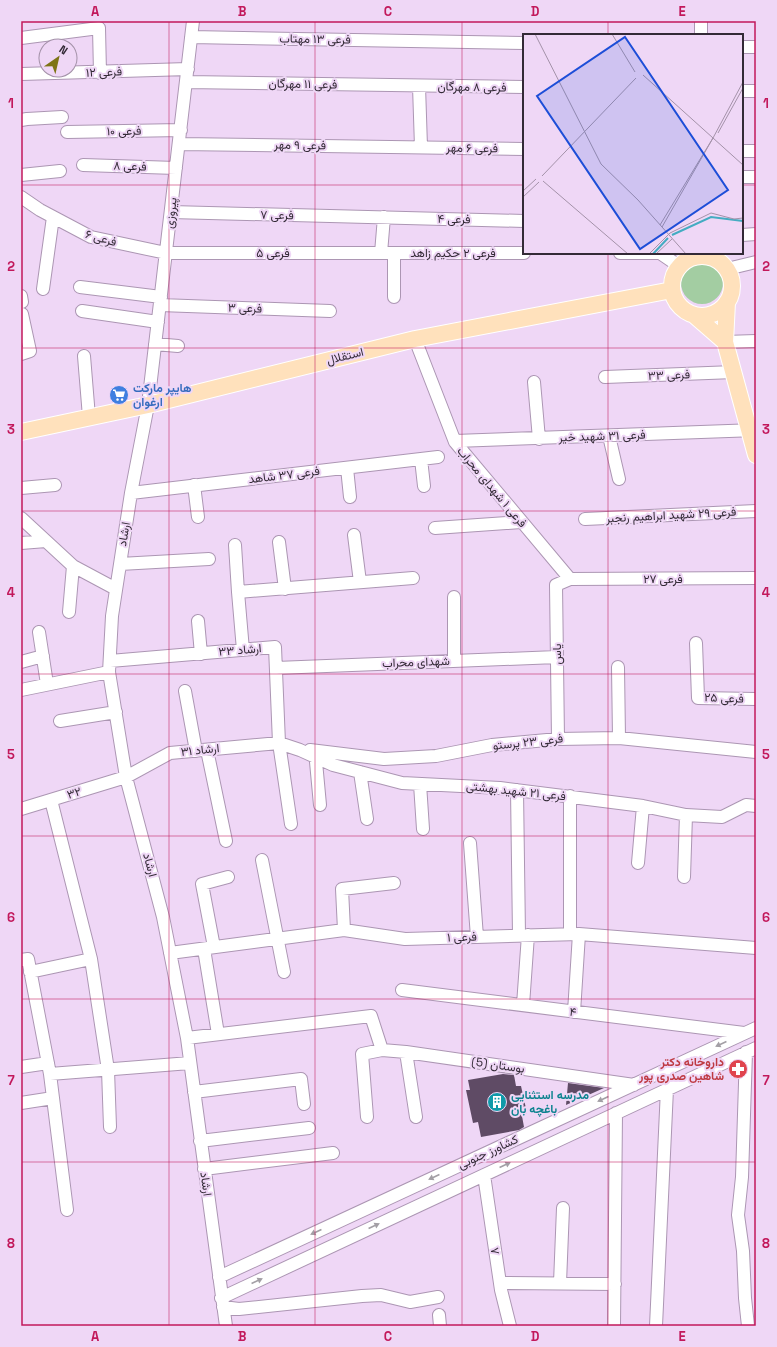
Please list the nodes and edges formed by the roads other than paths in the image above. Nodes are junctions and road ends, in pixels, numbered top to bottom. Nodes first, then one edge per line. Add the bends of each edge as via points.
1 (193, 21) edge
2 (702, 21) edge
3 (701, 34) edge
4 (191, 37) junction
5 (21, 38) edge
6 (523, 43) edge
7 (743, 46) edge
8 (756, 47) edge
9 (188, 69) junction
10 (100, 73) junction
11 (21, 74) edge
12 (186, 82) junction
13 (419, 86) junction
14 (523, 88) edge
15 (743, 91) edge
16 (756, 91) edge
17 (62, 117) dead end
18 (21, 120) edge
19 (180, 130) junction
20 (67, 132) dead end
21 (179, 144) junction
22 (421, 147) junction
23 (523, 149) edge
24 (743, 151) edge
25 (756, 151) edge
26 (83, 165) dead end
27 (176, 168) junction
28 (60, 171) dead end
29 (21, 175) edge
30 (743, 177) edge
31 (756, 177) edge
32 (21, 197) edge
33 (171, 212) junction
34 (384, 217) junction
35 (54, 218) junction
36 (523, 221) edge
37 (756, 234) edge
38 (743, 235) edge
39 (166, 253) junction
40 (381, 253) junction
41 (394, 253) junction
42 (523, 253) edge
43 (661, 254) edge
44 (693, 255) edge
45 (714, 255) edge
46 (756, 262) edge
47 (679, 266) junction
48 (727, 269) junction
49 (80, 287) dead end
50 (43, 289) dead end
51 (672, 290) junction
52 (394, 297) dead end
53 (160, 301) junction
54 (727, 302) junction
55 (22, 304) edge
56 (82, 311) dead end
57 (330, 311) dead end
58 (694, 314) junction
59 (158, 322) junction
60 (415, 339) junction
61 (756, 341) edge
62 (725, 342) junction
63 (155, 344) junction
64 (178, 346) dead end
65 (21, 354) edge
66 (84, 356) dead end
67 (734, 372) junction
68 (605, 377) dead end
69 (534, 382) dead end
70 (148, 405) junction
71 (89, 417) junction
72 (753, 430) edge
73 (21, 432) edge
74 (609, 436) junction
75 (539, 439) junction
76 (455, 441) junction
77 (756, 455) edge
78 (438, 458) dead end
79 (421, 459) junction
80 (347, 468) junction
81 (619, 479) dead end
82 (55, 485) dead end
83 (194, 485) junction
84 (424, 486) dead end
85 (21, 488) edge
86 (131, 493) junction
87 (350, 496) dead end
88 (756, 511) edge
89 (198, 517) dead end
90 (21, 518) edge
91 (585, 519) dead end
92 (521, 522) junction
93 (435, 528) dead end
94 (354, 535) dead end
95 (46, 542) junction
96 (279, 542) dead end
97 (21, 543) edge
98 (235, 545) dead end
99 (209, 559) dead end
100 (120, 564) junction
101 (73, 566) junction
102 (414, 578) dead end
103 (756, 578) edge
104 (570, 579) junction
105 (360, 582) junction
106 (116, 589) junction
107 (285, 589) junction
108 (238, 592) junction
109 (454, 597) dead end
110 (69, 612) dead end
111 (198, 621) dead end
112 (39, 632) dead end
113 (696, 643) dead end
114 (243, 650) junction
115 (201, 654) junction
116 (43, 656) junction
117 (557, 657) junction
118 (454, 661) junction
119 (21, 662) edge
120 (109, 666) junction
121 (618, 667) dead end
122 (276, 668) junction
123 (47, 684) junction
124 (21, 690) edge
125 (185, 691) dead end
126 (756, 699) edge
127 (116, 712) junction
128 (60, 721) dead end
129 (558, 738) junction
130 (619, 738) junction
131 (279, 742) junction
132 (202, 750) junction
133 (756, 752) edge
134 (315, 754) junction
135 (360, 772) junction
136 (126, 777) junction
137 (420, 784) junction
138 (517, 790) junction
139 (570, 796) junction
140 (51, 800) junction
141 (320, 805) dead end
142 (643, 806) junction
143 (756, 806) edge
144 (21, 809) edge
145 (686, 815) junction
146 (367, 819) dead end
147 (291, 824) dead end
148 (423, 829) dead end
149 (226, 841) dead end
150 (470, 843) dead end
151 (262, 860) dead end
152 (638, 863) dead end
153 (228, 877) dead end
154 (684, 877) dead end
155 (394, 883) dead end
156 (344, 930) junction
157 (574, 934) junction
158 (524, 935) junction
159 (477, 937) junction
160 (278, 938) junction
161 (209, 948) junction
162 (756, 948) edge
163 (170, 954) junction
164 (91, 959) junction
165 (21, 960) edge
166 (30, 972) junction
167 (284, 972) dead end
168 (402, 990) dead end
169 (523, 1005) junction
170 (574, 1012) junction
171 (756, 1028) edge
172 (744, 1033) junction
173 (218, 1034) junction
174 (187, 1038) junction
175 (382, 1050) junction
176 (751, 1050) edge
177 (406, 1052) junction
178 (190, 1063) junction
179 (21, 1066) edge
180 (49, 1068) junction
181 (108, 1070) junction
182 (634, 1085) junction
183 (750, 1088) edge
184 (667, 1089) junction
185 (194, 1092) junction
186 (53, 1098) junction
187 (21, 1103) edge
188 (304, 1104) dead end
189 (616, 1113) junction
190 (367, 1117) dead end
191 (416, 1117) dead end
192 (110, 1127) dead end
193 (309, 1128) dead end
194 (540, 1128) junction
195 (200, 1141) junction
196 (550, 1144) junction
197 (333, 1153) dead end
198 (204, 1169) junction
199 (484, 1175) junction
200 (563, 1208) dead end
201 (67, 1210) dead end
202 (219, 1277) junction
203 (500, 1283) junction
204 (560, 1283) junction
205 (615, 1284) junction
206 (438, 1297) dead end
207 (222, 1303) junction
208 (226, 1326) edge
209 (510, 1326) edge
210 (614, 1326) edge
211 (656, 1326) edge
212 (748, 1326) edge

1 - 4 street, پیروزی
2 - 3 street
4 - 6 street, فرعی ۱۳ مهتاب
4 - 9 street, پیروزی
5 - 10 street via 99,28
7 - 8 street
9 - 10 street, فرعی ۱۲
9 - 12 street, پیروزی
10 - 11 street, فرعی ۱۲
12 - 13 street, فرعی ۱۱ مهرگان
12 - 19 street, پیروزی
13 - 14 street, فرعی ۸ مهرگان
13 - 22 street
15 - 16 street
17 - 18 street
19 - 20 street, فرعی ۱۰
19 - 21 street, پیروزی
21 - 22 street, فرعی ۹ مهر
21 - 27 street, پیروزی
22 - 23 street, فرعی ۶ مهر
24 - 25 street
26 - 27 street, فرعی ۸
27 - 33 street, پیروزی
28 - 29 street
30 - 31 street
32 - 35 street, فرعی ۶
33 - 34 street, فرعی ۷
33 - 39 street, پیروزی
34 - 36 street, فرعی ۴
34 - 40 street
35 - 39 street, فرعی ۶ via 91,237
35 - 50 street
37 - 38 street
39 - 40 street, فرعی ۵
39 - 53 street, پیروزی
40 - 41 street, فرعی ۲ حکیم زاهد
41 - 42 street, فرعی ۲ حکیم زاهد
41 - 52 street
43 - 47 street
44 - 45 main road
44 - 47 main road
45 - 48 main road
46 - 48 street
47 - 51 main road via 674,273
48 - 54 main road via 732,285
49 - 53 street, فرعی ۳
51 - 58 main road via 679,306
51 - 60 main road, استقلال
53 - 57 street, فرعی ۳
53 - 59 street, پیروزی
54 - 58 main road via 716,312 701,316
54 - 62 main road
55 - 65 street via 30,351
56 - 59 street
58 - 62 main road
59 - 63 street, پیروزی
60 - 70 main road, استقلال
60 - 76 street, فرعی ۱ شهدای محراب
61 - 62 street
62 - 67 main road
63 - 64 street
63 - 70 street, پیروزی
66 - 71 street
67 - 68 street, فرعی ۳۳
67 - 72 main road
69 - 75 street
70 - 71 main road, استقلال
70 - 86 street, ارشاد
71 - 73 main road, استقلال
72 - 74 street, فرعی ۳۱ شهید خیر
72 - 77 main road
74 - 75 street, فرعی ۳۱ شهید خیر
74 - 81 street
75 - 76 street, فرعی ۳۱ شهید خیر
76 - 92 street, فرعی ۱ شهدای محراب
78 - 79 street, فرعی ۳۷ شاهد
79 - 80 street, فرعی ۳۷ شاهد
79 - 84 street
80 - 83 street, فرعی ۳۷ شاهد
80 - 87 street
82 - 85 street
83 - 86 street, فرعی ۳۷ شاهد
83 - 89 street
86 - 100 street, ارشاد
88 - 91 street, فرعی ۲۹ شهید ابراهیم رنجبر
90 - 95 street
92 - 93 street
92 - 104 street, فرعی ۱ شهدای محراب
94 - 105 street
95 - 97 street
95 - 101 street
96 - 107 street
98 - 108 street
99 - 100 street
100 - 106 street, ارشاد
101 - 106 street
101 - 110 street
102 - 105 street
103 - 104 street, فرعی ۲۷
104 - 117 street, یاس via 556,585
105 - 107 street
106 - 120 street, ارشاد
107 - 108 street
108 - 114 street
109 - 118 street
111 - 115 street
112 - 116 street
113 - 126 street, فرعی ۲۵ via 698,698
114 - 115 street, ارشاد ۳۳
114 - 122 street, ارشاد ۳۳ via 275,647
115 - 120 street, ارشاد ۳۳
116 - 119 street
116 - 123 street
117 - 118 street, شهدای محراب
117 - 129 street, یاس
118 - 122 street, شهدای محراب
120 - 123 street, ارشاد ۳۳
120 - 127 street, ارشاد
121 - 130 street
122 - 131 street, ارشاد ۳۳
123 - 124 street, ارشاد ۳۳
125 - 132 street
127 - 128 street
127 - 136 street, ارشاد
129 - 130 street, فرعی ۲۳ پرستو
129 - 134 street, فرعی ۲۳ پرستو via 492,745 436,756 384,759
130 - 133 street, فرعی ۲۳ پرستو
131 - 132 street, ارشاد ۳۱
131 - 134 street, فرعی ۲۱ شهید بهشتی
131 - 147 street, ارشاد ۳۳
132 - 136 street, ارشاد ۳۱ via 170,753
132 - 149 street
134 - 135 street, فرعی ۲۱ شهید بهشتی via 333,765
134 - 141 street
135 - 137 street, فرعی ۲۱ شهید بهشتی via 402,783
135 - 146 street
136 - 140 street, ۳۲
136 - 163 street, ارشاد via 163,917
137 - 138 street, فرعی ۲۱ شهید بهشتی
137 - 148 street
138 - 139 street, فرعی ۲۱ شهید بهشتی
138 - 158 street
139 - 142 street, فرعی ۲۱ شهید بهشتی
139 - 157 street
140 - 144 street, ۳۲
140 - 164 street
142 - 145 street, فرعی ۲۱ شهید بهشتی
142 - 152 street
143 - 145 street, فرعی ۲۱ شهید بهشتی via 746,805 722,817
145 - 154 street
150 - 159 street
151 - 160 street
153 - 161 street via 202,884
155 - 156 street via 342,889
156 - 159 street, فرعی ۱ via 405,939
156 - 160 street, فرعی ۱
157 - 158 street, فرعی ۱
157 - 162 street, فرعی ۱
157 - 170 street
158 - 159 street, فرعی ۱
158 - 169 street
160 - 161 street, فرعی ۱
160 - 167 street
161 - 163 street, فرعی ۱
161 - 173 street
163 - 174 street, ارشاد
164 - 166 street
164 - 181 street
165 - 166 street via 28,959
166 - 180 street
168 - 169 street, ۴
169 - 170 street, ۴
170 - 172 street, ۴
171 - 172 street, کشاورز جنوبی
172 -> 182 street, کشاورز جنوبی
173 - 174 street
173 - 175 street via 371,1016
174 - 178 street, ارشاد
175 - 177 street, بوستان (5)
175 - 190 street, بوستان (5) via 362,1054
176 - 183 street
176 - 184 street, کشاورز جنوبی
177 - 182 street, بوستان (5)
177 - 191 street
178 - 181 street
178 - 185 street, ارشاد
179 - 180 street
180 - 181 street
180 - 186 street
181 - 192 street
182 -> 194 street, کشاورز جنوبی
183 - 212 street via 738,1215
184 - 189 street, کشاورز جنوبی
184 - 211 street
185 - 188 street via 301,1079
185 - 195 street, ارشاد
186 - 187 street
186 - 201 street
189 - 196 street, کشاورز جنوبی
189 - 205 street
193 - 195 street
194 - 196 street
194 -> 202 street, کشاورز جنوبی
195 - 198 street, ارشاد
199 -> 196 street, کشاورز جنوبی
197 - 198 street
198 - 202 street, ارشاد
199 - 203 street, ۷
207 -> 199 street, کشاورز جنوبی
200 - 204 street
202 - 207 street, ارشاد
203 - 204 street
203 - 209 street, ۷
204 - 205 street
205 - 210 street
206 - 207 street via 410,1302 381,1295 362,1296 239,1309
207 - 208 street, ارشاد

